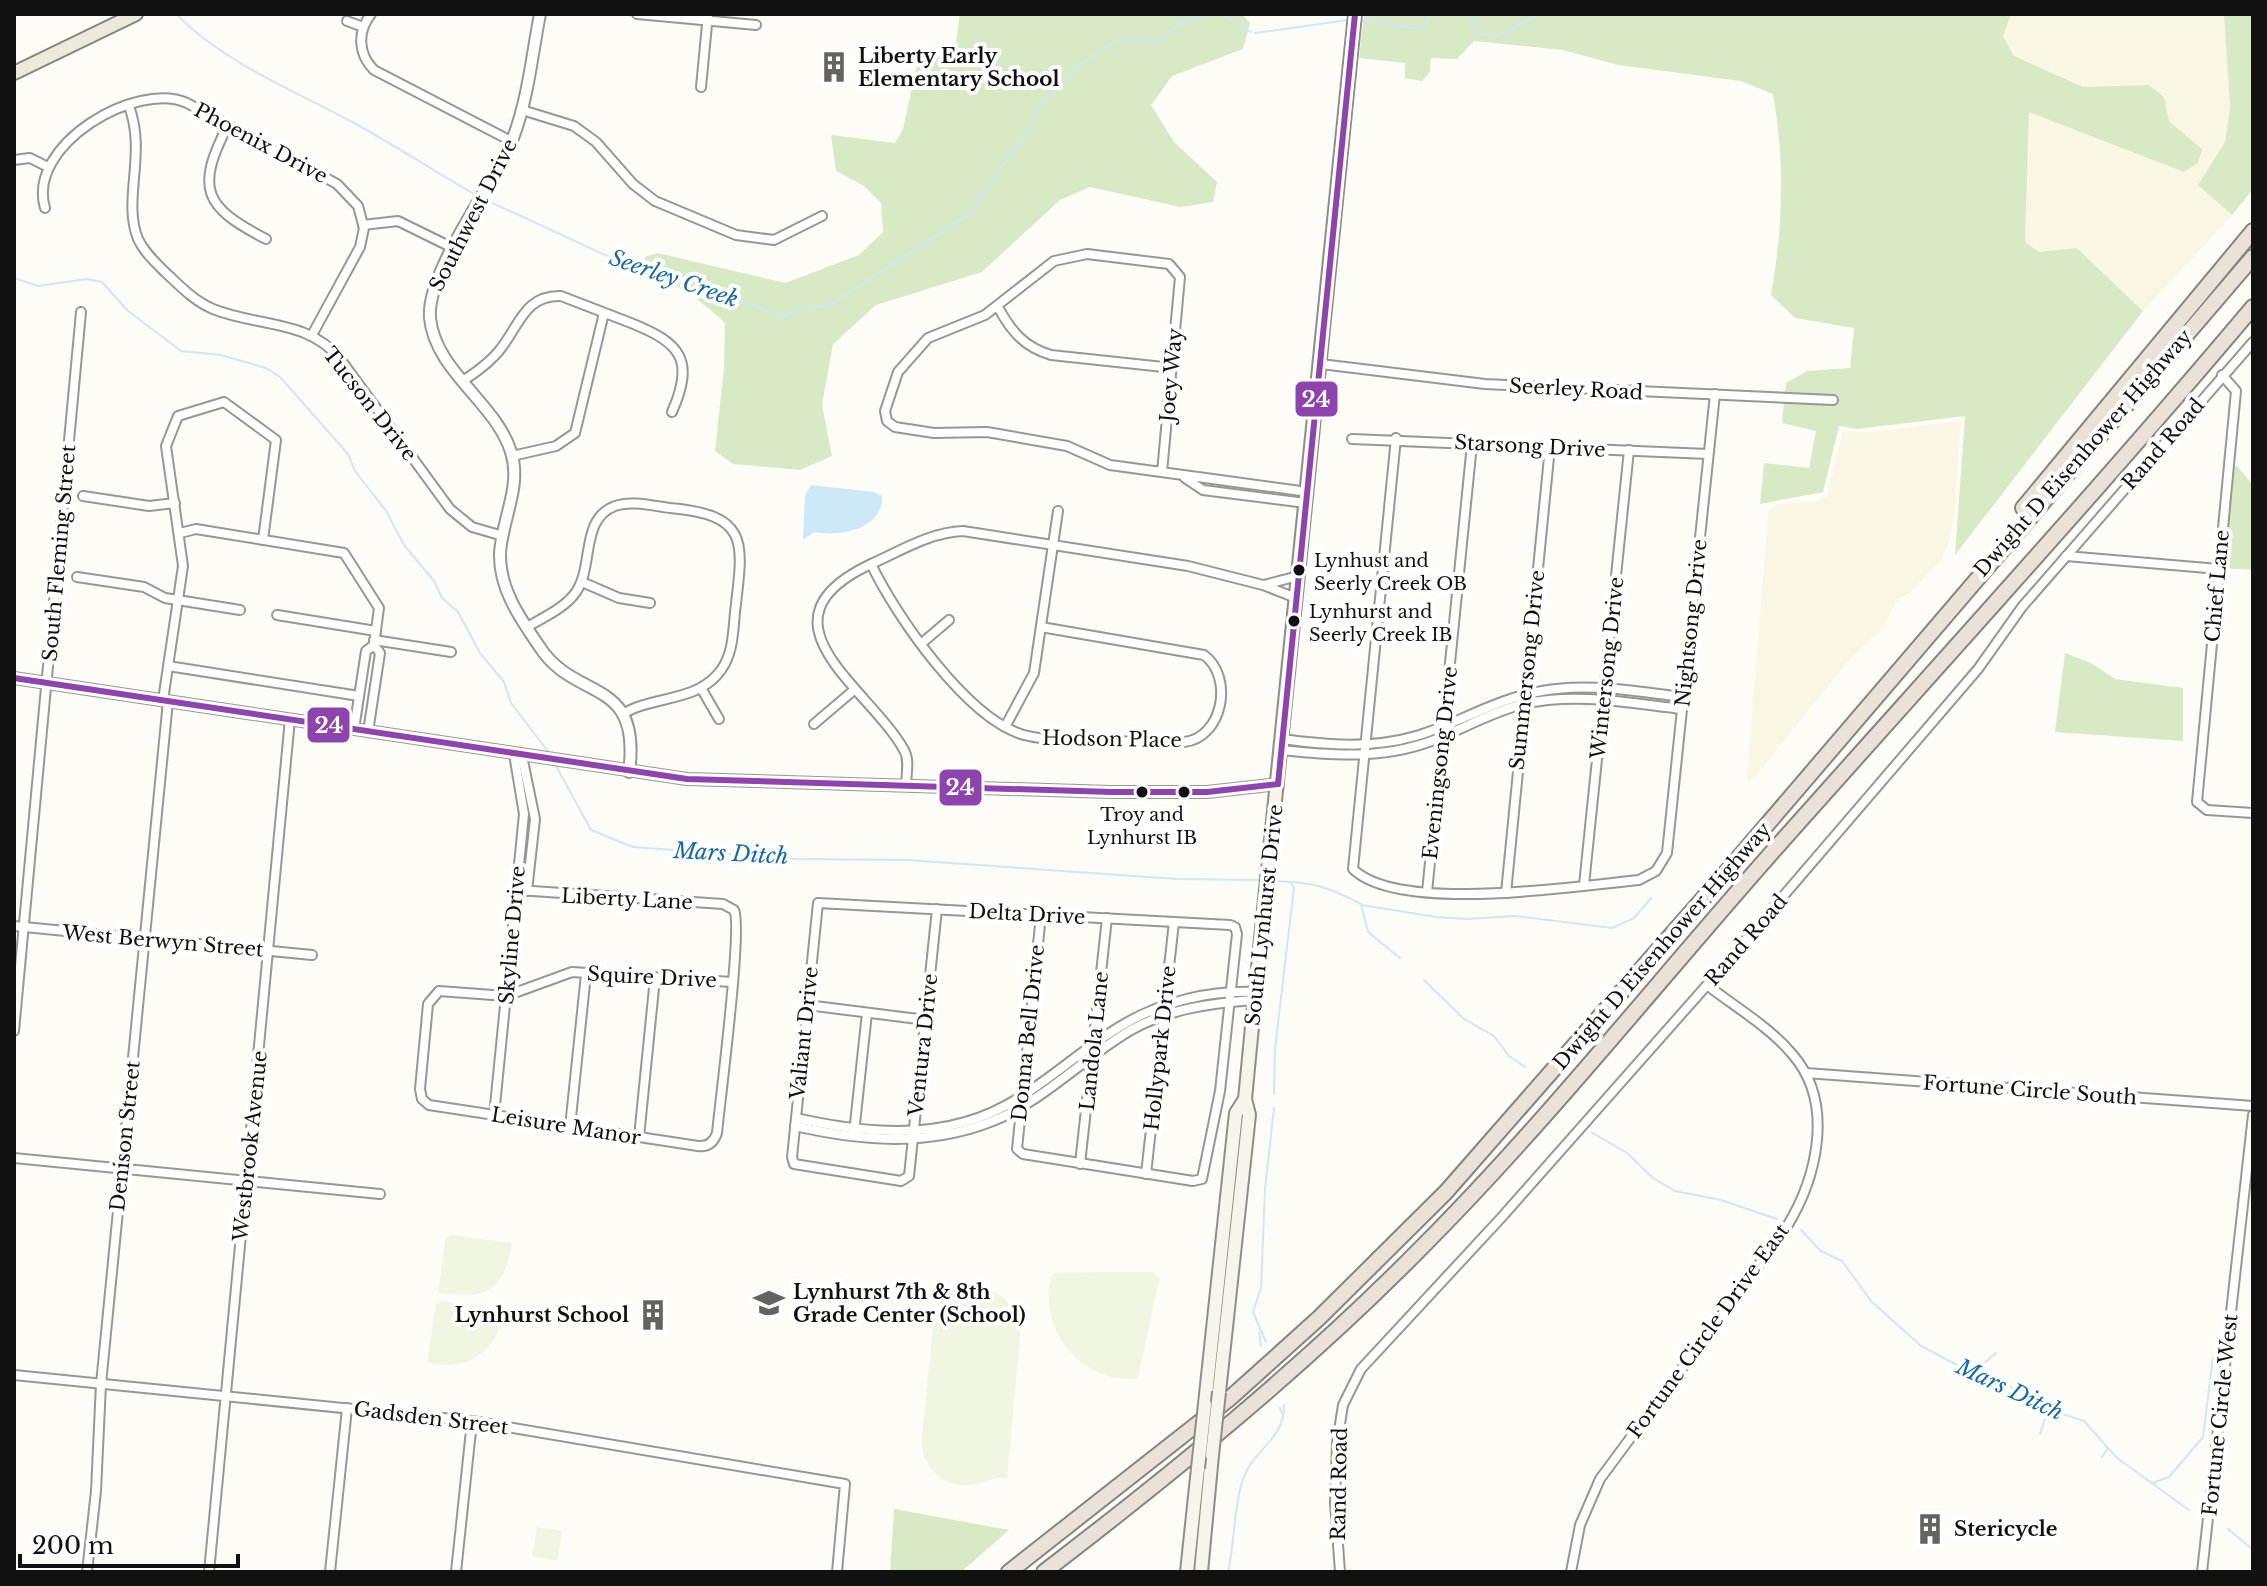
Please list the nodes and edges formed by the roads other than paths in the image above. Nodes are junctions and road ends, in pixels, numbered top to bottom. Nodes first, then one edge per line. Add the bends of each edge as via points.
1 (136, 14) edge
2 (371, 14) edge
3 (540, 14) edge
4 (637, 14) edge
5 (708, 17) edge
6 (1355, 20) edge
7 (347, 21) dead end
8 (756, 25) dead end
9 (363, 27) junction
10 (14, 73) edge
11 (701, 87) dead end
12 (129, 106) junction
13 (522, 110) junction
14 (228, 125) junction
15 (511, 141) junction
16 (14, 160) edge
17 (48, 167) junction
18 (45, 208) dead end
19 (822, 216) dead end
20 (363, 225) junction
21 (2253, 231) edge
22 (266, 239) dead end
23 (455, 249) junction
24 (2253, 257) edge
25 (998, 307) junction
26 (2253, 307) edge
27 (81, 312) dead end
28 (604, 313) junction
29 (2253, 318) edge
30 (312, 335) junction
31 (2253, 342) edge
32 (1321, 364) junction
33 (1173, 368) junction
34 (2202, 368) junction
35 (2222, 375) junction
36 (464, 380) junction
37 (1715, 394) junction
38 (1833, 400) dead end
39 (672, 412) dead end
40 (1396, 438) junction
41 (1352, 439) dead end
42 (1472, 444) junction
43 (1550, 447) junction
44 (1629, 450) junction
45 (1708, 454) junction
46 (512, 456) junction
47 (1162, 472) junction
48 (83, 496) dead end
49 (1307, 497) junction
50 (175, 503) junction
51 (1058, 511) dead end
52 (740, 520) dead end
53 (730, 528) junction
54 (180, 533) junction
55 (503, 536) junction
56 (263, 540) junction
57 (1054, 545) junction
58 (2066, 556) junction
59 (871, 564) junction
60 (2219, 569) junction
61 (1298, 576) junction
62 (77, 577) dead end
63 (582, 582) junction
64 (1263, 585) junction
65 (1296, 598) junction
66 (178, 600) junction
67 (650, 603) dead end
68 (240, 610) dead end
69 (277, 615) dead end
70 (949, 620) dead end
71 (527, 627) junction
72 (1041, 627) junction
73 (374, 639) junction
74 (922, 643) junction
75 (1913, 651) junction
76 (451, 652) dead end
77 (168, 666) junction
78 (14, 678) edge
79 (47, 683) junction
80 (701, 688) junction
81 (1604, 689) junction
82 (854, 690) junction
83 (359, 696) junction
84 (1683, 697) junction
85 (1524, 699) junction
86 (1603, 700) junction
87 (165, 701) junction
88 (1682, 709) junction
89 (623, 714) junction
90 (290, 719) junction
91 (719, 719) dead end
92 (814, 724) dead end
93 (1443, 726) junction
94 (1005, 727) junction
95 (354, 729) junction
96 (368, 732) junction
97 (1442, 737) junction
98 (1281, 745) junction
99 (1363, 745) junction
100 (518, 755) junction
101 (1362, 757) junction
102 (629, 772) junction
103 (1278, 784) junction
104 (906, 786) junction
105 (2253, 813) edge
106 (1584, 885) junction
107 (523, 890) junction
108 (1427, 892) junction
109 (1506, 893) junction
110 (818, 903) joint
111 (937, 909) junction
112 (1041, 915) junction
113 (1107, 918) junction
114 (1174, 922) junction
115 (14, 926) edge
116 (24, 927) junction
117 (144, 939) junction
118 (269, 951) junction
119 (312, 955) dead end
120 (586, 974) junction
121 (655, 978) junction
122 (732, 982) junction
123 (1707, 985) junction
124 (1231, 991) junction
125 (506, 996) junction
126 (1255, 996) junction
127 (1230, 1002) junction
128 (807, 1005) junction
129 (1164, 1006) junction
130 (867, 1013) junction
131 (1163, 1017) junction
132 (926, 1020) junction
133 (14, 1031) edge
134 (1093, 1045) junction
135 (1092, 1056) junction
136 (1806, 1073) junction
137 (1022, 1096) junction
138 (1245, 1099) junction
139 (423, 1100) joint
140 (2253, 1106) edge
141 (1020, 1107) junction
142 (2253, 1115) edge
143 (494, 1116) junction
144 (795, 1122) junction
145 (570, 1127) junction
146 (854, 1133) junction
147 (914, 1135) junction
148 (639, 1137) junction
149 (14, 1158) edge
150 (1080, 1164) junction
151 (123, 1169) junction
152 (1146, 1174) junction
153 (905, 1180) joint
154 (247, 1181) junction
155 (380, 1194) dead end
156 (14, 1375) edge
157 (101, 1384) junction
158 (225, 1397) junction
159 (347, 1408) junction
160 (472, 1421) junction
161 (87, 1572) edge
162 (209, 1572) edge
163 (330, 1572) edge
164 (456, 1572) edge
165 (837, 1572) edge
166 (1009, 1572) edge
167 (1044, 1572) edge
168 (1187, 1572) edge
169 (1201, 1572) edge
170 (1340, 1572) edge
171 (1571, 1572) edge
172 (2202, 1572) edge

1 - 10 main road
2 - 9 street
3 - 13 street, Southwest Drive
4 - 5 street
5 - 8 street
5 - 11 street
6 - 32 main road, South Lynhurst Drive
7 - 9 street
9 - 15 street via 362,50 374,70
12 - 14 street, Phoenix Drive via 147,98 171,97
12 - 17 street, Phoenix Drive via 76,133
12 - 30 street, Tucson Drive via 139,143 133,217 146,252 184,291 207,306
13 - 15 street, Southwest Drive
13 - 19 street via 574,126 655,201 736,235 774,240
14 - 20 street, Phoenix Drive via 346,189
14 - 22 street via 210,164 212,195 227,217
15 - 23 street, Southwest Drive
16 - 17 street via 30,158
17 - 18 street via 41,188
20 - 23 street via 398,221
20 - 30 street via 360,247
21 - 75 highway via 1992,545
23 - 36 street, Southwest Drive via 434,290 431,320 439,346
24 - 75 highway, Dwight D Eisenhower Highway
25 - 33 street via 1009,327 1034,350
25 - 33 street, Joey Way via 1067,256 1169,264 1180,277
25 - 47 street via 928,338 898,372 885,411 887,421 934,433 987,432 1067,446 1110,465
26 - 34 highway, Dwight D Eisenhower Highway
27 - 79 street, South Fleming Street
28 - 36 street via 561,296 538,299 525,310 500,351
28 - 39 street via 661,335 676,349 683,375
28 - 46 street via 575,433 556,446
29 - 34 highway
30 - 55 street, Tucson Drive via 341,360 450,509 472,527
31 - 35 street, Rand Road
32 - 37 street, Seerley Road via 1485,384
32 - 49 main road, South Lynhurst Drive
33 - 47 street, Joey Way
34 - 167 highway, Dwight D Eisenhower Highway via 1428,1241 1238,1419
35 - 58 street, Rand Road
35 - 60 street, Chief Lane via 2236,391
36 - 46 street, Southwest Drive via 505,437
37 - 38 street, Seerley Road
37 - 45 street, Nightsong Drive
40 - 41 street, Starsong Drive
40 - 42 street, Starsong Drive
40 - 99 street
42 - 43 street, Starsong Drive
42 - 93 street, Eveningsong Drive
43 - 44 street, Starsong Drive
43 - 85 street, Summersong Drive
44 - 45 street, Starsong Drive
44 - 81 street, Wintersong Drive
45 - 84 street, Nightsong Drive
46 - 55 street, Southwest Drive via 514,479
47 - 49 street via 1181,475 1203,490
48 - 50 street via 149,506
49 - 61 main road, South Lynhurst Drive
50 - 54 street, Denison Street
50 - 56 street, Denison Street via 166,446 178,416 224,402 277,442
51 - 57 street
52 - 53 street
53 - 63 street via 707,511 617,506 594,526
53 - 80 street via 741,552 729,654 722,670
54 - 56 street via 196,529
54 - 66 street, Denison Street
55 - 71 street, Southwest Drive via 504,584
56 - 73 street via 344,553 378,601
57 - 59 street via 951,531
57 - 64 street via 1188,566
57 - 72 street
58 - 60 street
58 - 123 street, Rand Road via 1978,669
59 - 74 street via 893,607
59 - 82 street via 838,582 819,616 823,649
60 - 105 street, Chief Lane via 2197,802 2207,810
61 - 64 street
61 - 65 main road, South Lynhurst Drive
62 - 66 street via 144,587
63 - 67 street via 619,598
63 - 71 street via 568,602
64 - 65 street
65 - 98 main road, South Lynhurst Drive
66 - 68 street
66 - 77 street, Denison Street
69 - 73 street
70 - 74 street
71 - 89 street, Southwest Drive via 553,664 605,694
72 - 94 street via 1032,681
72 - 94 street, Hodson Place via 1204,655 1219,674 1216,720 1201,737 1187,742 1043,738
73 - 76 street
73 - 83 street via 366,651
73 - 96 street via 380,653
74 - 94 street via 981,711
75 - 166 highway, Dwight D Eisenhower Highway via 1528,1102 1395,1245 1229,1399
77 - 83 street
77 - 87 street, Denison Street
78 - 79 street
79 - 87 street
79 - 116 street, South Fleming Street
80 - 89 street via 646,702
80 - 91 street
81 - 84 street
81 - 85 street via 1547,690
81 - 86 street, Wintersong Drive
82 - 92 street
82 - 104 street via 905,751
83 - 95 street
84 - 88 street, Nightsong Drive
85 - 86 street
85 - 93 street via 1496,701
85 - 97 street
85 - 109 street, Summersong Drive
86 - 88 street
86 - 106 street, Wintersong Drive
87 - 90 street
87 - 117 street, Denison Street
88 - 106 street, Nightsong Drive via 1667,853 1648,877
89 - 102 street via 632,744
90 - 95 street
90 - 118 street, Westbrook Avenue
93 - 97 street, Eveningsong Drive
93 - 99 street
95 - 96 street
96 - 100 street
97 - 101 street
97 - 108 street, Eveningsong Drive
98 - 99 street
98 - 101 street
98 - 103 main road, South Lynhurst Drive
99 - 101 street
100 - 102 street
100 - 107 street, Skyline Drive
101 - 108 street via 1353,869 1371,880
102 - 104 street via 687,779
103 - 104 street via 1158,793
103 - 126 main road, South Lynhurst Drive
106 - 109 street
107 - 122 street, Liberty Lane via 723,904 734,910 738,922
107 - 125 street, Skyline Drive
108 - 109 street
110 - 111 street, Delta Drive
110 - 128 street, Valiant Drive
111 - 112 street, Delta Drive
111 - 132 street, Ventura Drive
112 - 113 street, Delta Drive
112 - 137 street, Donna Bell Drive
113 - 114 street, Delta Drive
113 - 134 street, Landola Lane
114 - 124 street, Delta Drive via 1236,928
114 - 129 street, Hollypark Drive
115 - 116 street, West Berwyn Street
116 - 117 street, West Berwyn Street
116 - 133 street, South Fleming Street
117 - 118 street, West Berwyn Street
117 - 151 street, Denison Street
118 - 119 street, West Berwyn Street
118 - 154 street, Westbrook Avenue
120 - 121 street, Squire Drive
120 - 125 street, Squire Drive via 566,974
120 - 145 street
121 - 122 street, Squire Drive
121 - 148 street
122 - 148 street, Leisure Manor via 717,1133 702,1147
123 - 136 street, Fortune Circle Drive East via 1783,1044
123 - 170 street, Rand Road via 1357,1375 1343,1405 1337,1451
124 - 126 street
124 - 127 street
124 - 129 street
125 - 139 street, Squire Drive via 445,990 434,994 427,1015
125 - 143 street, Skyline Drive
126 - 127 street
126 - 138 main road, South Lynhurst Drive
127 - 131 street
127 - 152 street via 1206,1173 1201,1180
128 - 130 street
128 - 144 street, Valiant Drive
129 - 131 street, Hollypark Drive
129 - 134 street
130 - 132 street
130 - 146 street
131 - 135 street via 1132,1029
131 - 152 street, Hollypark Drive
132 - 147 street, Ventura Drive
134 - 135 street, Landola Lane
134 - 137 street
135 - 141 street
135 - 150 street, Landola Lane
136 - 140 street, Fortune Circle South
136 - 171 street, Fortune Circle Drive East via 1816,1100 1817,1130 1800,1201 1782,1233 1600,1479 1580,1525
137 - 141 street, Donna Bell Drive
137 - 147 street via 967,1122
138 - 168 main road, South Lynhurst Drive, bridge via 1236,1113
138 - 169 main road, South Lynhurst Drive, bridge via 1249,1115
139 - 143 street, Leisure Manor
141 - 147 street via 959,1133
141 - 150 street, Donna Bell Drive via 1018,1150
142 - 172 street, Fortune Circle West
143 - 145 street, Leisure Manor
144 - 146 street
144 - 153 street, Valiant Drive via 793,1163
145 - 148 street, Leisure Manor
146 - 147 street
147 - 153 street, Ventura Drive
149 - 151 street
150 - 152 street
151 - 154 street
151 - 157 street, Denison Street
154 - 155 street
154 - 158 street, Westbrook Avenue
156 - 157 street, Gadsden Street
157 - 158 street, Gadsden Street
157 - 161 street, Denison Street
158 - 159 street, Gadsden Street
158 - 162 street, Westbrook Avenue
159 - 160 street, Gadsden Street
159 - 163 street
160 - 164 street
160 - 165 street, Gadsden Street via 845,1484

